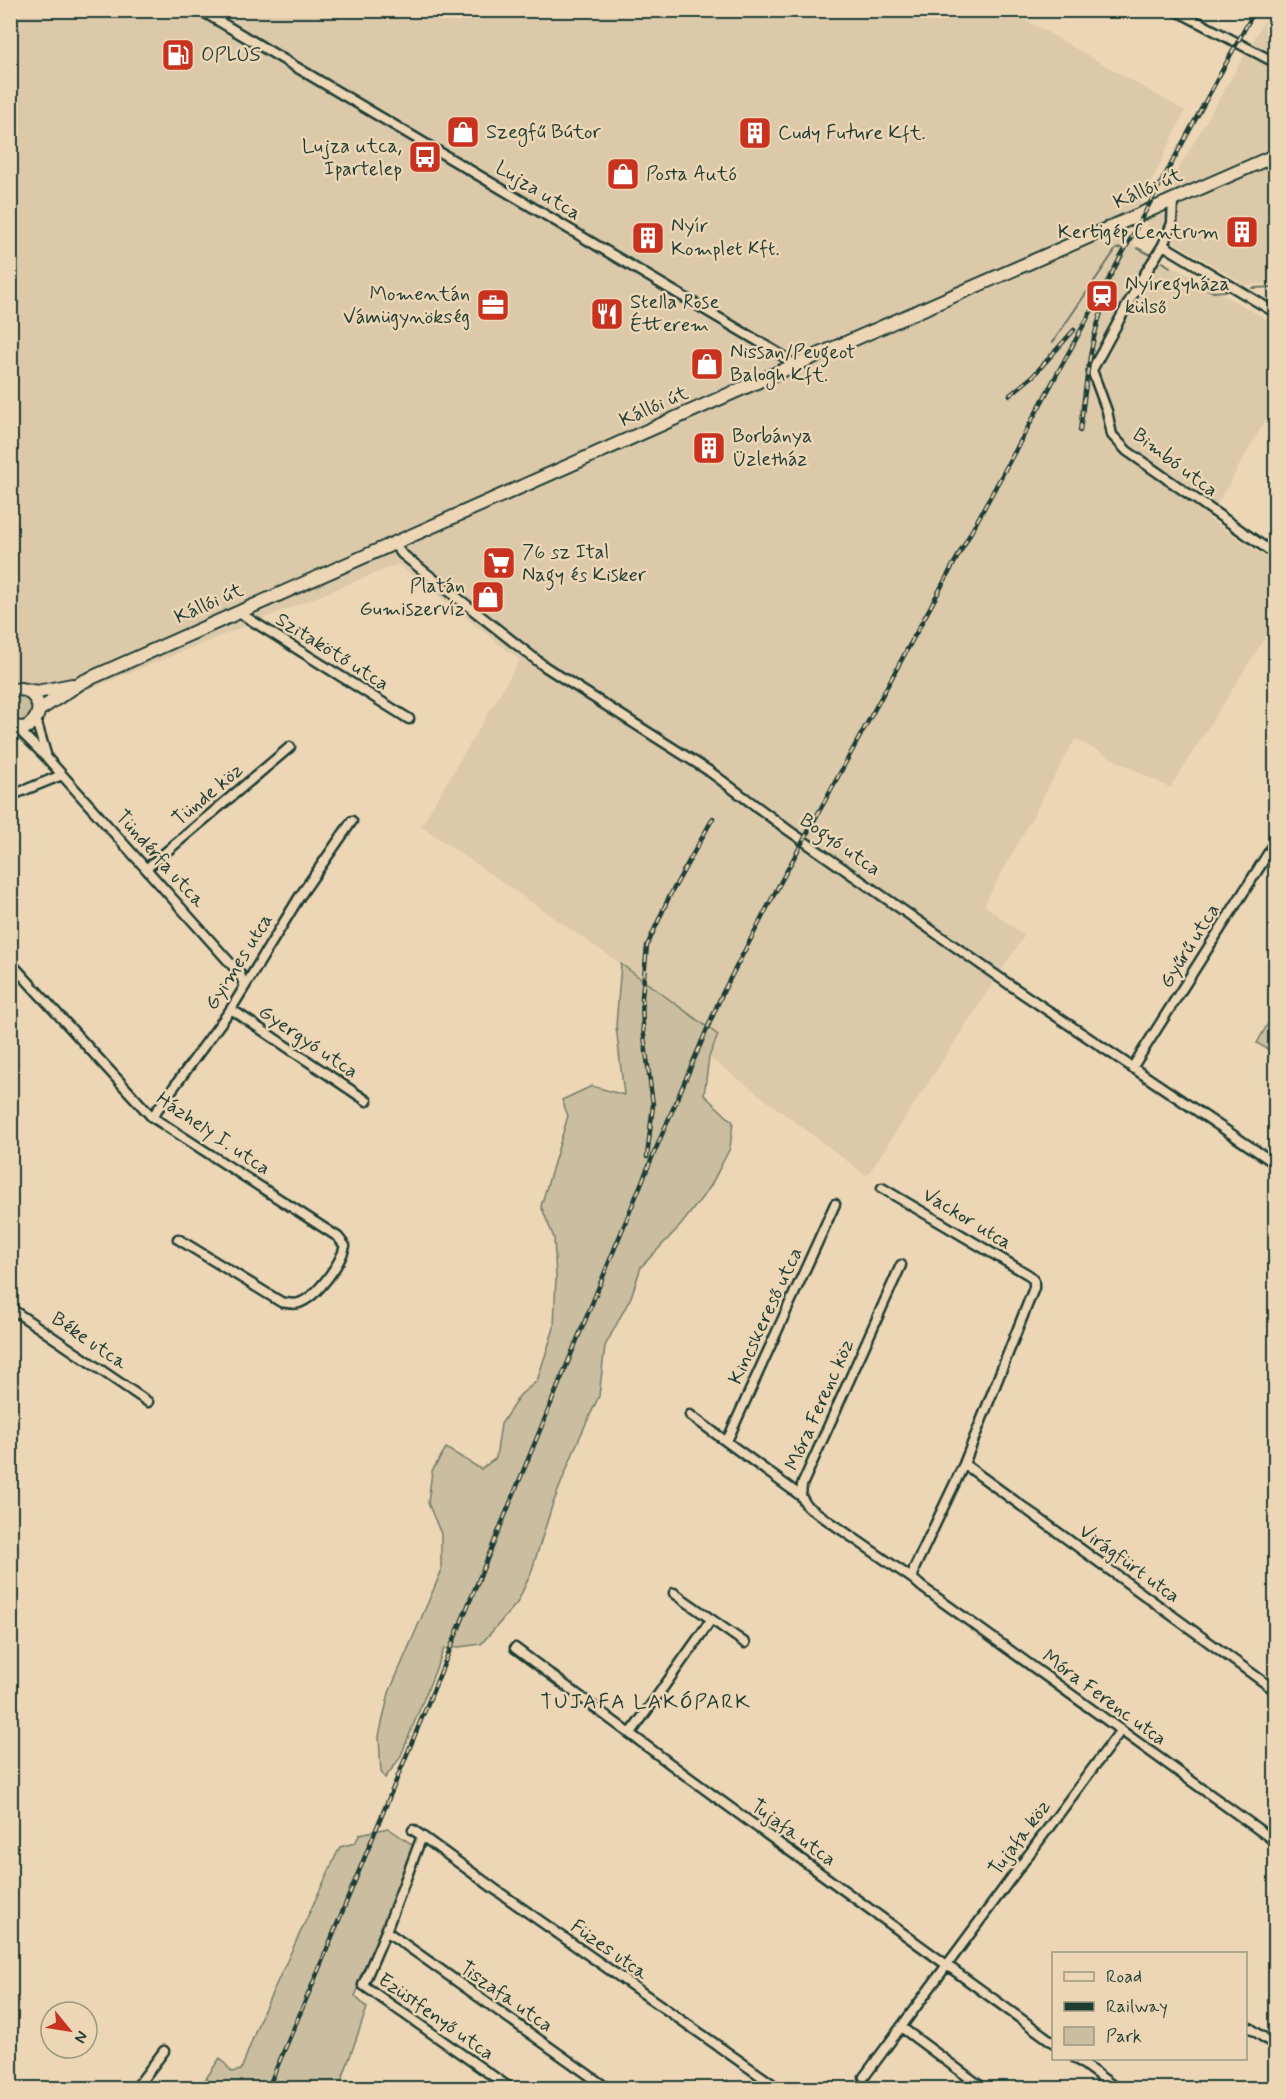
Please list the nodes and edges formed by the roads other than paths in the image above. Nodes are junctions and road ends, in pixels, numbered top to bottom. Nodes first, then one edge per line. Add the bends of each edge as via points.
1 (200, 10) edge
2 (1175, 10) edge
3 (1275, 63) edge
4 (1275, 155) edge
5 (1173, 199) junction
6 (1162, 245) junction
7 (1275, 313) edge
8 (795, 365) junction
9 (393, 543) junction
10 (1275, 555) edge
11 (238, 612) junction
12 (82, 682) junction
13 (12, 688) edge
14 (29, 692) junction
15 (37, 715) junction
16 (408, 720) dead end
17 (14, 728) edge
18 (290, 747) dead end
19 (47, 758) junction
20 (62, 776) junction
21 (10, 796) edge
22 (352, 821) dead end
23 (1275, 841) edge
24 (147, 868) junction
25 (10, 962) edge
26 (244, 985) junction
27 (231, 1009) junction
28 (1132, 1068) junction
29 (367, 1101) dead end
30 (152, 1117) junction
31 (1275, 1164) edge
32 (882, 1188) dead end
33 (835, 1204) dead end
34 (178, 1239) dead end
35 (901, 1265) dead end
36 (10, 1308) edge
37 (148, 1402) dead end
38 (690, 1415) dead end
39 (727, 1441) junction
40 (964, 1464) junction
41 (801, 1496) junction
42 (913, 1579) junction
43 (674, 1593) dead end
44 (711, 1620) junction
45 (745, 1643) dead end
46 (515, 1648) dead end
47 (1275, 1691) edge
48 (1121, 1730) junction
49 (631, 1733) junction
50 (413, 1830) dead end
51 (422, 1836) junction
52 (1275, 1842) edge
53 (386, 1931) junction
54 (946, 1965) junction
55 (901, 2027) junction
56 (1250, 2028) dead end
57 (1052, 2042) edge
58 (1275, 2046) edge
59 (164, 2051) dead end
60 (1078, 2060) edge
61 (864, 2077) dead end
62 (136, 2088) edge
63 (510, 2088) edge
64 (608, 2088) edge
65 (778, 2088) edge
66 (983, 2088) edge
67 (1116, 2088) edge

1 - 8 street, Lujza utca
2 - 3 street
4 - 5 main road, Kállói út
5 - 6 street via 1172,223
5 - 8 main road, Kállói út
6 - 7 street
6 - 10 street, Bimbó utca via 1092,370 1112,435 1126,451
8 - 9 main road, Kállói út
9 - 11 main road, Kállói út
9 - 28 street, Bogyó utca via 544,666 709,771
11 - 12 main road, Kállói út
11 - 16 street, Szitakötő utca
12 - 14 main road, Kállói út
12 - 15 main road, Kállói út
13 - 14 main road, Kállói út
14 - 15 main road via 38,703
15 - 17 main road, Kállói út via 25,728
15 - 19 street, Tündérfa utca
17 - 19 street, Tündérfa utca
18 - 24 street, Tünde köz
19 - 20 street, Tündérfa utca
20 - 21 street
20 - 24 street, Tündérfa utca
22 - 26 street, Gyimes utca
23 - 28 street, Gyűrű utca
24 - 26 street, Tündérfa utca via 240,974
25 - 30 street, Házhely I. utca
26 - 27 street, Gyimes utca
27 - 29 street, Gyergyó utca
27 - 30 street, Gyimes utca
28 - 31 street, Bogyó utca
30 - 34 street, Házhely I. utca via 338,1237 345,1246 342,1258 311,1297 297,1305 281,1302
32 - 40 street, Vackor utca via 1034,1281
33 - 39 street, Kincskereső utca
35 - 41 street, Móra Ferenc köz via 802,1485
36 - 37 street, Béke utca
38 - 39 street
39 - 41 street
40 - 42 street via 914,1569
40 - 47 street, Virágfürt utca
41 - 42 street, Móra Ferenc köz via 807,1506
42 - 48 street, Móra Ferenc utca
43 - 44 street
44 - 45 street
44 - 49 street
46 - 49 street, Tujafa utca
48 - 52 street, Móra Ferenc utca
48 - 54 street, Tujafa köz
49 - 54 street, Tujafa utca
50 - 51 street, Füzes utca
51 - 53 street
51 - 65 street, Füzes utca
53 - 63 street, Ezüstfenyő utca via 363,1985
53 - 64 street, Tiszafa utca
54 - 55 street, Tujafa köz
54 - 57 street, Tujafa utca
55 - 61 street, Tujafa köz
55 - 66 street
56 - 58 street
59 - 62 street
60 - 67 street

